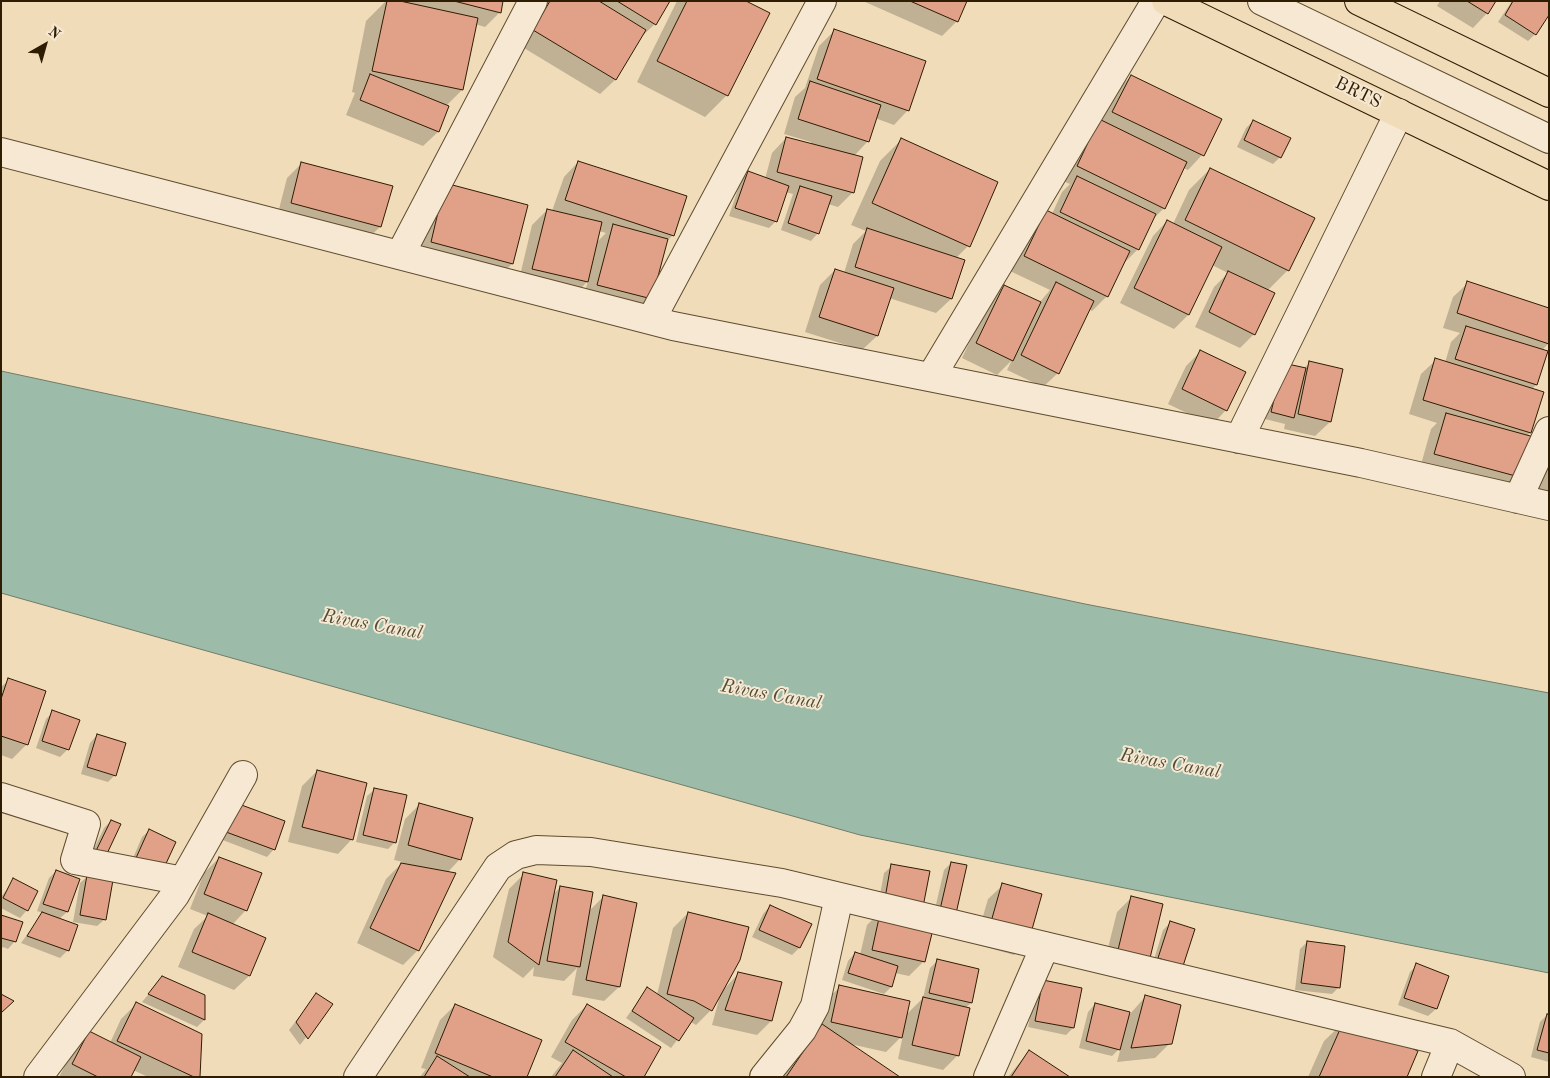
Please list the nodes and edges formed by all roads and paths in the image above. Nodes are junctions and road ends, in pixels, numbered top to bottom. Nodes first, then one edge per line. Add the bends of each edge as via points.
1 (533, 1) edge
2 (822, 1) edge
3 (1156, 1) edge
4 (1166, 1) edge
5 (1262, 1) edge
6 (1359, 1) edge
7 (1549, 93) edge
8 (1399, 113) junction
9 (1549, 140) edge
10 (1, 152) edge
11 (1549, 186) edge
12 (400, 255) junction
13 (650, 320) junction
14 (932, 377) junction
15 (1549, 431) edge
16 (1239, 439) junction
17 (1518, 499) junction
18 (1549, 506) edge
19 (243, 775) dead end
20 (1, 797) edge
21 (183, 881) junction
22 (839, 897) junction
23 (1045, 946) junction
24 (1450, 1043) junction
25 (38, 1077) edge
26 (358, 1077) edge
27 (764, 1077) edge
28 (988, 1077) edge
29 (1436, 1077) edge
30 (1511, 1077) edge

1 - 12 street
2 - 13 street
3 - 14 street
4 - 8 main road, BRTS
5 - 9 street
6 - 7 main road
8 - 11 main road, BRTS
8 - 16 street
10 - 12 street
12 - 13 street
13 - 14 street
14 - 16 street
15 - 17 street
16 - 17 street
17 - 18 street
19 - 21 street
20 - 21 street via 86,824 75,860
21 - 25 street
22 - 23 street
22 - 26 street via 782,883 591,852 536,850 516,855 498,866
22 - 27 street via 815,1006 802,1030
23 - 24 street
23 - 28 street
24 - 29 street
24 - 30 street

